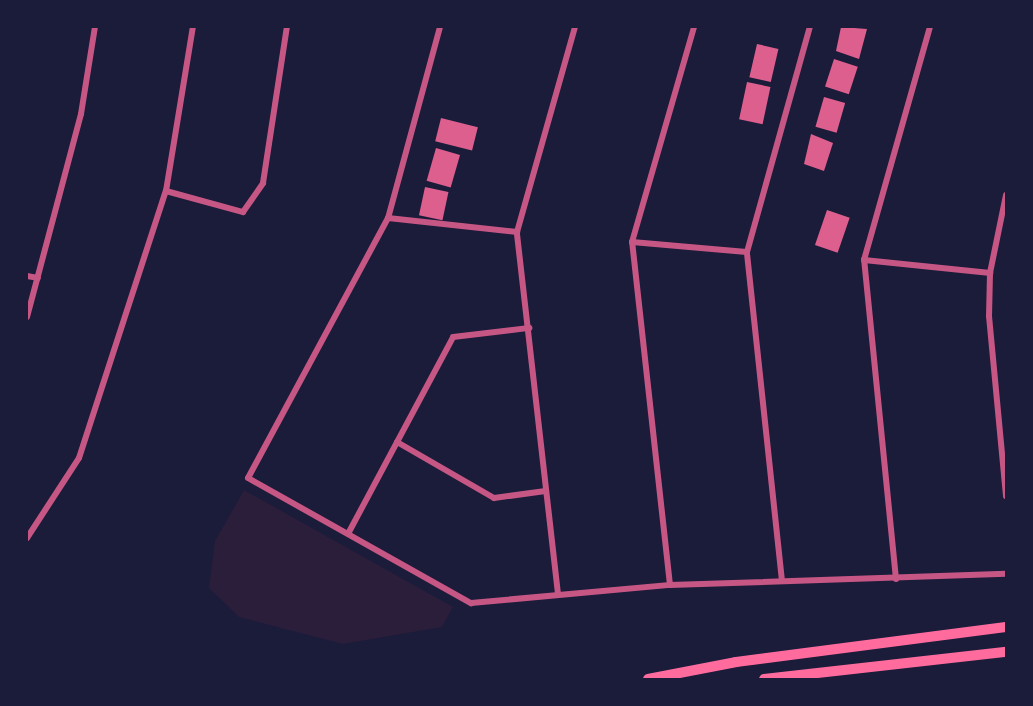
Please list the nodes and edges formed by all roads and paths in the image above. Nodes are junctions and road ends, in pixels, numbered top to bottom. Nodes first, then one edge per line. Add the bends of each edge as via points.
1 (95, 27) edge
2 (194, 27) edge
3 (287, 27) edge
4 (440, 27) edge
5 (575, 27) edge
6 (694, 27) edge
7 (810, 27) edge
8 (930, 27) edge
9 (166, 191) junction
10 (1006, 195) edge
11 (388, 218) junction
12 (517, 232) junction
13 (632, 242) junction
14 (747, 252) junction
15 (864, 260) junction
16 (990, 273) junction
17 (27, 276) edge
18 (38, 278) junction
19 (27, 317) edge
20 (529, 328) junction
21 (397, 442) junction
22 (546, 491) junction
23 (1006, 496) edge
24 (349, 532) junction
25 (27, 538) edge
26 (1006, 574) edge
27 (896, 579) junction
28 (782, 580) junction
29 (670, 585) junction
30 (558, 594) junction
31 (1006, 627) edge
32 (1006, 652) edge
33 (648, 679) edge
34 (764, 679) edge

1 - 18 street via 81,114
2 - 9 street
3 - 9 street via 263,183 243,212
4 - 11 street
5 - 12 street
6 - 13 street
7 - 14 street
8 - 15 street
9 - 25 street via 79,458
10 - 16 street
11 - 12 street
11 - 24 street via 248,478
12 - 20 street
13 - 14 street
13 - 29 street
14 - 28 street
15 - 16 street
15 - 27 street
16 - 23 street via 989,316
17 - 18 street
18 - 19 street
20 - 21 street via 453,337
20 - 22 street
21 - 22 street via 494,498
21 - 24 street
22 - 30 street
24 - 30 street via 471,603
26 - 27 street
27 - 28 street
28 - 29 street
29 - 30 street
31 - 33 main road via 747,660
32 - 34 main road

